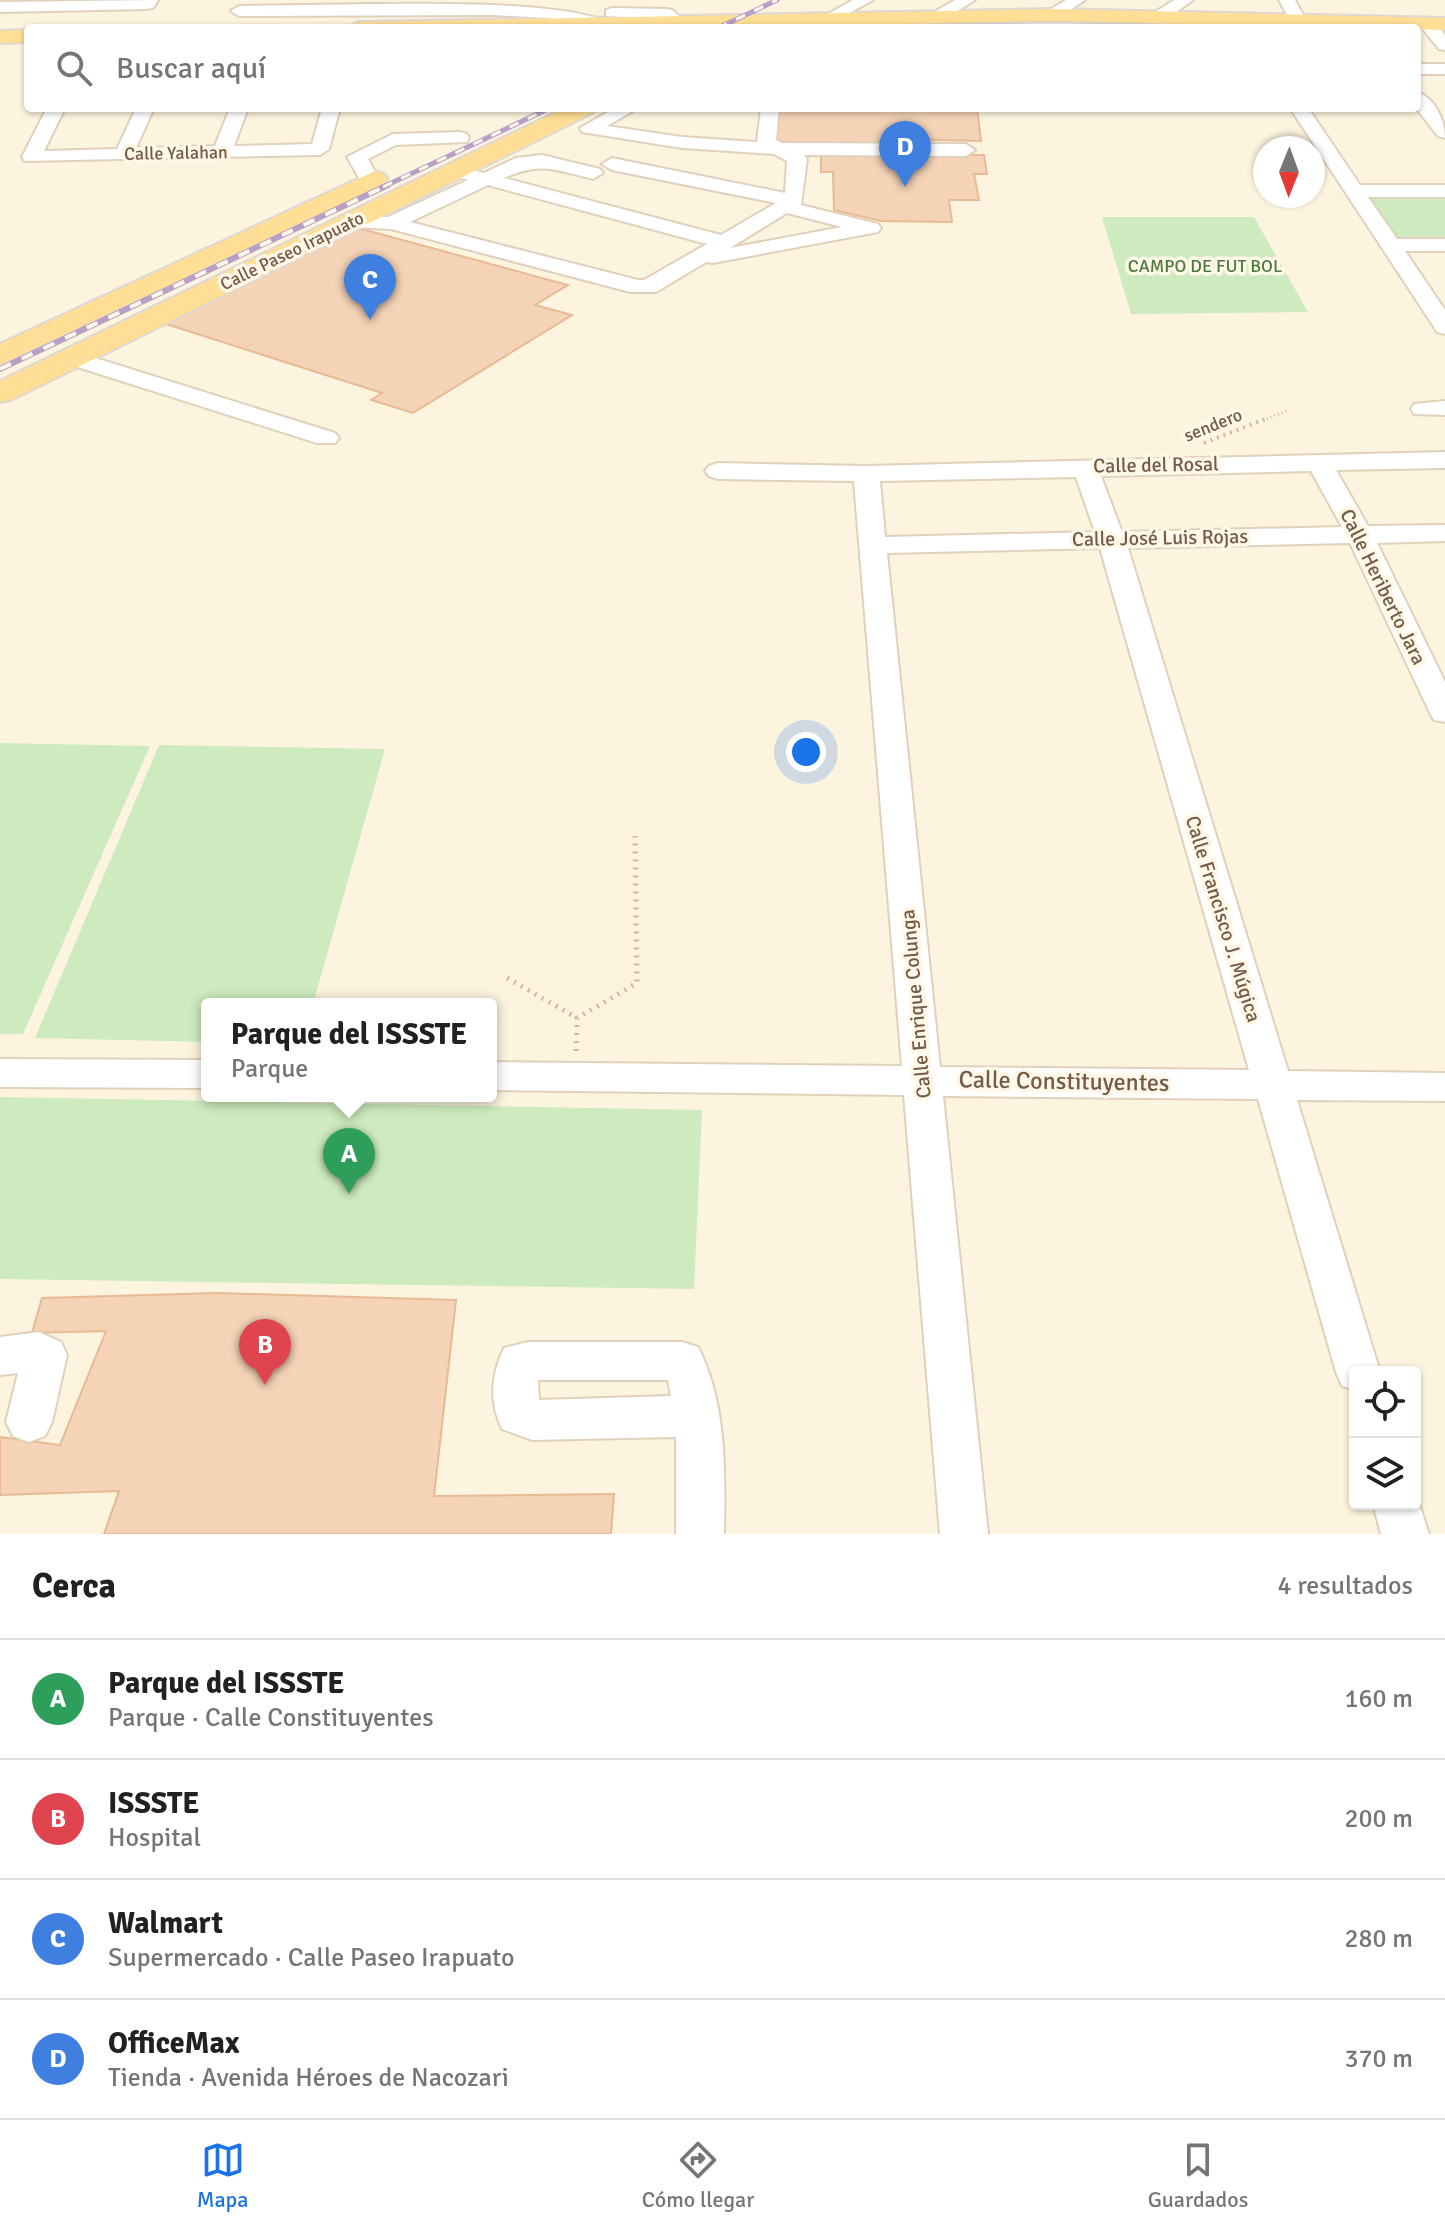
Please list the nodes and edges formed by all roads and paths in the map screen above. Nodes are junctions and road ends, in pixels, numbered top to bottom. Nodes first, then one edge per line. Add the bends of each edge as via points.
1 (150, 0) edge
2 (643, 0) edge
3 (800, 0) edge
4 (865, 0) edge
5 (967, 0) edge
6 (1077, 0) edge
7 (1185, 0) edge
8 (243, 6) edge
9 (0, 7) edge
10 (942, 14) dead end
11 (1052, 15) junction
12 (1160, 16) junction
13 (1305, 18) edge
14 (614, 20) edge
15 (755, 23) edge
16 (229, 24) edge
17 (486, 24) edge
18 (680, 24) edge
19 (726, 24) edge
20 (726, 24) edge
21 (792, 24) edge
22 (830, 24) edge
23 (839, 24) edge
24 (884, 24) edge
25 (1403, 24) edge
26 (1436, 26) edge
27 (24, 36) edge
28 (0, 37) edge
29 (24, 44) edge
30 (0, 45) edge
31 (1445, 45) edge
32 (1421, 69) edge
33 (1445, 69) edge
34 (1421, 102) edge
35 (54, 112) edge
36 (143, 112) edge
37 (237, 112) edge
38 (330, 112) edge
39 (600, 112) edge
40 (612, 112) edge
41 (770, 112) edge
42 (1302, 112) edge
43 (586, 118) edge
44 (486, 126) dead end
45 (548, 126) junction
46 (1445, 132) edge
47 (460, 138) junction
48 (644, 140) junction
49 (678, 142) junction
50 (772, 142) junction
51 (966, 150) dead end
52 (222, 152) junction
53 (124, 154) junction
54 (612, 164) junction
55 (456, 171) junction
56 (645, 171) junction
57 (593, 173) junction
58 (368, 176) junction
59 (489, 179) junction
60 (1354, 191) junction
61 (1445, 191) edge
62 (552, 196) junction
63 (790, 204) junction
64 (585, 205) junction
65 (353, 221) junction
66 (391, 223) junction
67 (724, 242) junction
68 (1390, 245) junction
69 (1445, 245) edge
70 (694, 261) junction
71 (1445, 327) edge
72 (0, 356) edge
73 (73, 358) junction
74 (0, 393) edge
75 (1289, 410) dead end
76 (326, 438) dead end
77 (1204, 443) dead end
78 (1445, 460) edge
79 (1319, 462) junction
80 (1085, 467) junction
81 (718, 471) dead end
82 (866, 474) junction
83 (1445, 533) edge
84 (1360, 536) junction
85 (1111, 538) junction
86 (875, 545) junction
87 (1445, 713) edge
88 (635, 836) dead end
89 (507, 978) dead end
90 (577, 1018) junction
91 (0, 1073) edge
92 (201, 1074) edge
93 (497, 1076) edge
94 (575, 1076) junction
95 (923, 1079) junction
96 (1273, 1084) junction
97 (1445, 1087) edge
98 (0, 1356) edge
99 (1356, 1366) edge
100 (697, 1416) dead end
101 (29, 1422) dead end
102 (1399, 1510) edge
103 (700, 1534) edge
104 (964, 1534) edge
105 (1405, 1534) edge

1 - 9 street
2 - 14 street
3 - 15 main road
4 - 22 street
5 - 10 street
6 - 11 street
7 - 12 street
8 - 14 street via 517,5
8 - 16 street
11 - 12 main road
11 - 23 main road via 908,17
12 - 13 main road
13 - 24 main road
13 - 25 main road
14 - 17 main road
14 - 18 main road
15 - 19 main road
15 - 20 main road
15 - 21 main road
26 - 31 street
27 - 28 main road
29 - 30 main road
32 - 33 street
34 - 46 street
35 - 53 street, Calle Yalahan via 32,157
36 - 53 street
37 - 52 street
38 - 52 street, Calle Yalahan via 320,149
39 - 45 street
40 - 43 street
41 - 50 street
42 - 60 street
43 - 45 main road, Calle Paseo Irapuato
43 - 48 street
43 - 50 street
44 - 47 main road, Calle Paseo Irapuato
45 - 55 main road, Calle Paseo Irapuato
47 - 58 main road, Calle Paseo Irapuato
47 - 58 street via 431,141
48 - 49 street
48 - 54 street
49 - 50 street
49 - 56 street
50 - 51 street
50 - 63 street via 797,159
52 - 53 street, Calle Yalahan
54 - 56 street
54 - 57 street
55 - 59 street
55 - 65 main road, Calle Paseo Irapuato
56 - 63 street
56 - 64 street
57 - 59 street via 532,161
57 - 62 street
58 - 72 main road, Calle Paseo Irapuato
59 - 62 street
59 - 66 street
60 - 61 street
60 - 68 street
62 - 64 street
63 - 67 street
63 - 70 street via 871,228
64 - 67 street
65 - 66 street
65 - 73 main road, Calle Paseo Irapuato
66 - 70 street via 638,287 655,285
67 - 70 street
68 - 69 street
68 - 71 street
73 - 74 main road, Calle Paseo Irapuato
73 - 76 street
75 - 77 path, sendero
78 - 79 street, Calle del Rosal
79 - 80 street, Calle del Rosal
79 - 84 street, Calle Heriberto Jara
80 - 82 street, Calle del Rosal
80 - 85 street, Calle Francisco J. Múgica
81 - 82 street, Calle del Rosal
82 - 86 street, Calle Enrique Colunga
83 - 84 street, Calle José Luis Rojas
84 - 85 street, Calle José Luis Rojas
84 - 87 street, Calle Heriberto Jara
85 - 86 street, Calle José Luis Rojas
85 - 96 street, Calle Francisco J. Múgica
86 - 95 street, Calle Enrique Colunga
88 - 90 path via 637,983
89 - 90 path
90 - 94 path
91 - 92 street
93 - 94 street, Calle Constituyentes
94 - 95 street, Calle Constituyentes
95 - 96 street, Calle Constituyentes
95 - 104 street, Calle Enrique Colunga
96 - 97 street, Calle Constituyentes
96 - 99 street, Calle Francisco J. Múgica
98 - 101 street via 39,1351 45,1355
100 - 103 street
102 - 105 street

